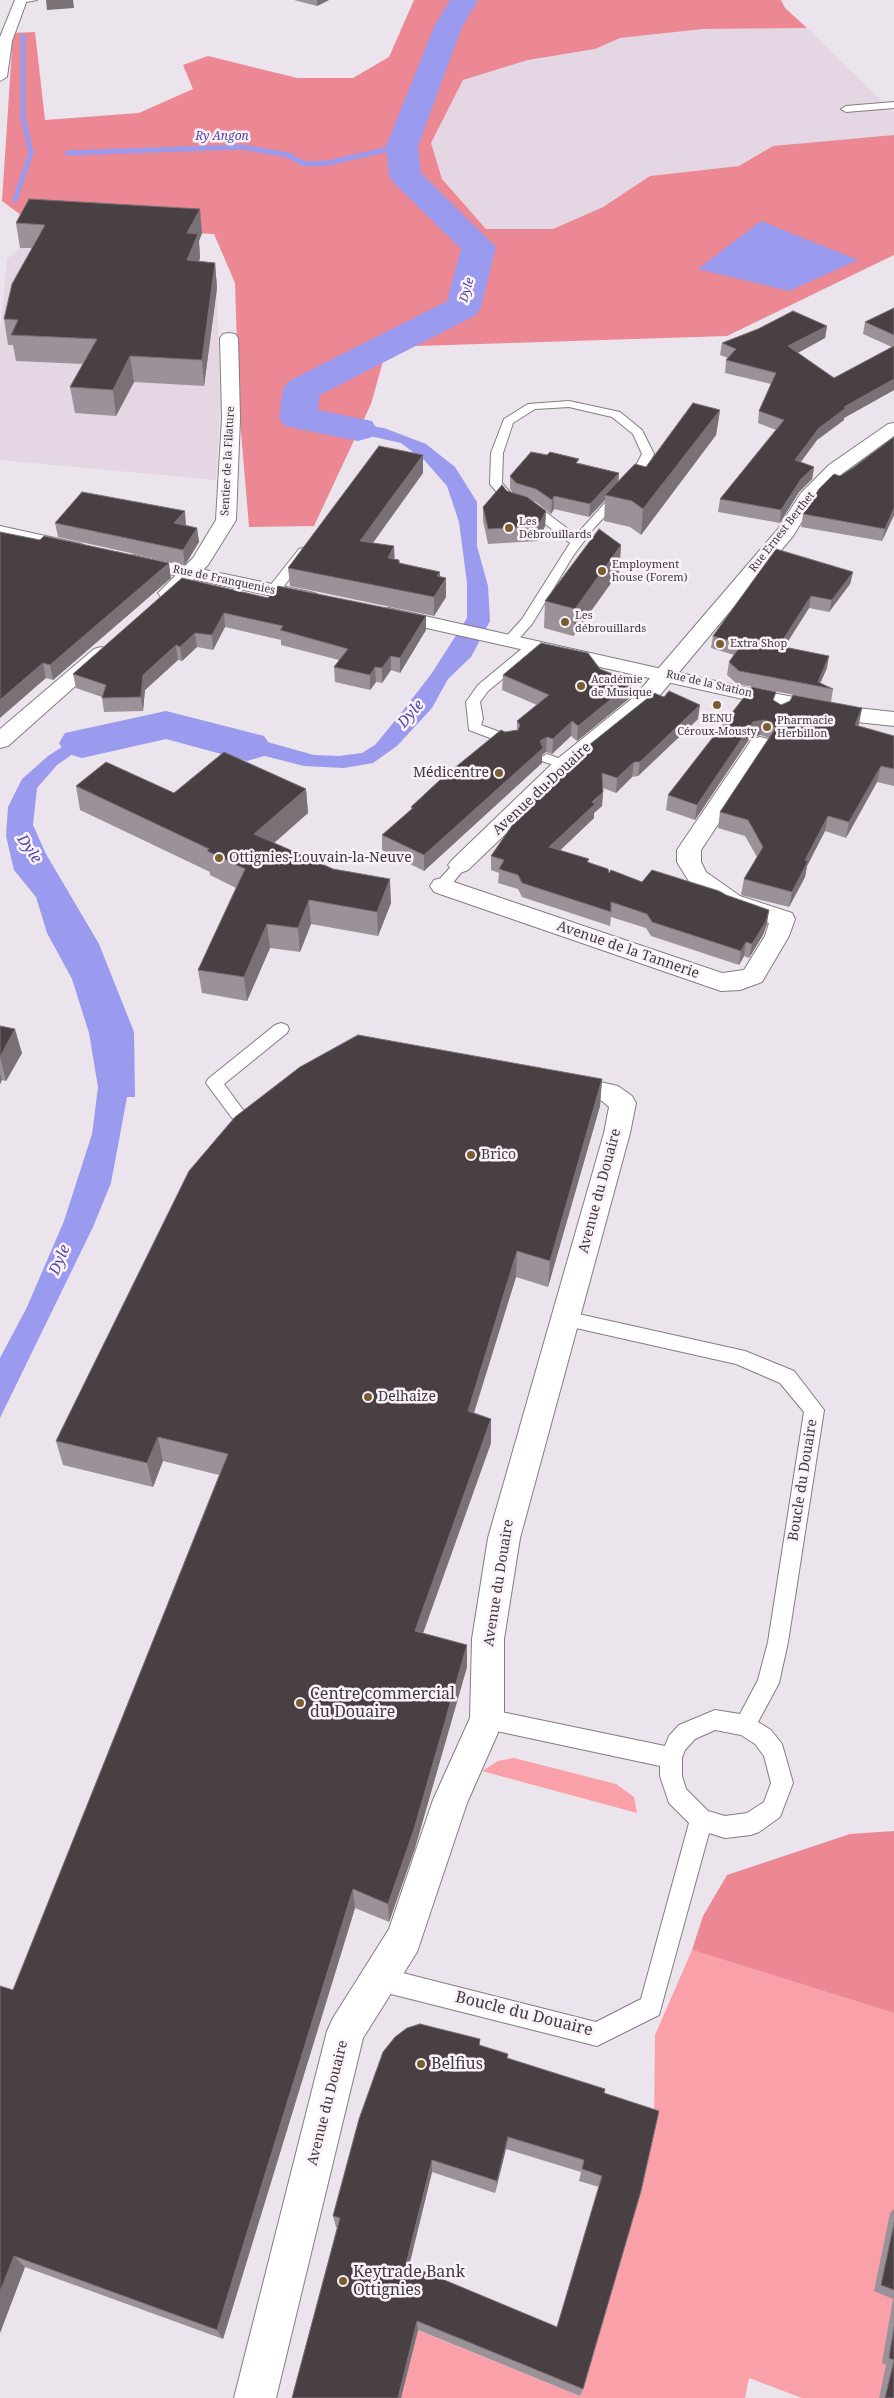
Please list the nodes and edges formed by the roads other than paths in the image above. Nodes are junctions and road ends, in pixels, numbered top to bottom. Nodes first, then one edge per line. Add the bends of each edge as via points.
1 (25, 0) edge
2 (0, 77) edge
3 (894, 105) edge
4 (846, 109) dead end
5 (229, 338) dead end
6 (894, 428) edge
7 (0, 532) edge
8 (577, 542) junction
9 (309, 545) edge
10 (190, 574) junction
11 (274, 590) junction
12 (332, 602) edge
13 (155, 605) edge
14 (371, 610) edge
15 (119, 637) edge
16 (503, 638) junction
17 (535, 645) junction
18 (665, 674) junction
19 (894, 719) edge
20 (0, 741) edge
21 (511, 741) edge
22 (760, 744) dead end
23 (460, 865) joint
24 (442, 886) joint
25 (281, 1029) dead end
26 (539, 1079) edge
27 (238, 1114) edge
28 (565, 1319) junction
29 (487, 1719) junction
30 (745, 1725) junction
31 (672, 1758) junction
32 (701, 1820) junction
33 (379, 1979) junction
34 (255, 2398) edge

1 - 2 street via 5,41
3 - 4 lane
5 - 10 street, Sentier de la Filature via 231,418 226,520
6 - 18 street, Rue Ernest Berthet via 836,469 808,497 786,532
7 - 10 street, Rue de Franquenies
8 - 8 lane via 531,507 511,501 496,484 497,453 508,420 532,406 569,404 616,414 638,432 648,454 637,476
8 - 16 lane via 527,621
9 - 11 lane
10 - 11 street, Rue de Franquenies
10 - 13 street, Sentier de la Filature
11 - 12 street, Rue de Franquenies
14 - 16 street, Rue de la Station
15 - 20 street
16 - 17 street, Rue de la Station
17 - 18 street, Rue de la Station
17 - 21 lane via 483,688 473,702 474,727
18 - 19 street, Rue de la Station via 783,708
18 - 23 street, Avenue du Douaire via 642,702 556,761
22 - 24 street, Avenue de la Tannerie via 689,850 689,862 698,878 732,902 783,919 777,936 753,976 740,981 721,982
23 - 24 lane, Avenue du Douaire
25 - 27 lane via 214,1083
26 - 28 street, Avenue du Douaire via 609,1093 623,1102
28 - 29 street, Avenue du Douaire via 504,1538 488,1639
28 - 30 lane, Boucle du Douaire via 738,1357 787,1377 814,1410 778,1642 768,1683
29 - 31 lane
29 - 33 street, Avenue du Douaire via 450,1800 404,1939
30 - 31 lane via 716,1720 687,1732 677,1743
30 - 32 lane via 763,1737 774,1751 782,1783 772,1809 751,1824 725,1827
31 - 32 lane via 671,1776 677,1795
32 - 33 lane, Boucle du Douaire via 651,2007 597,2034
33 - 34 street, Avenue du Douaire via 346,2032

